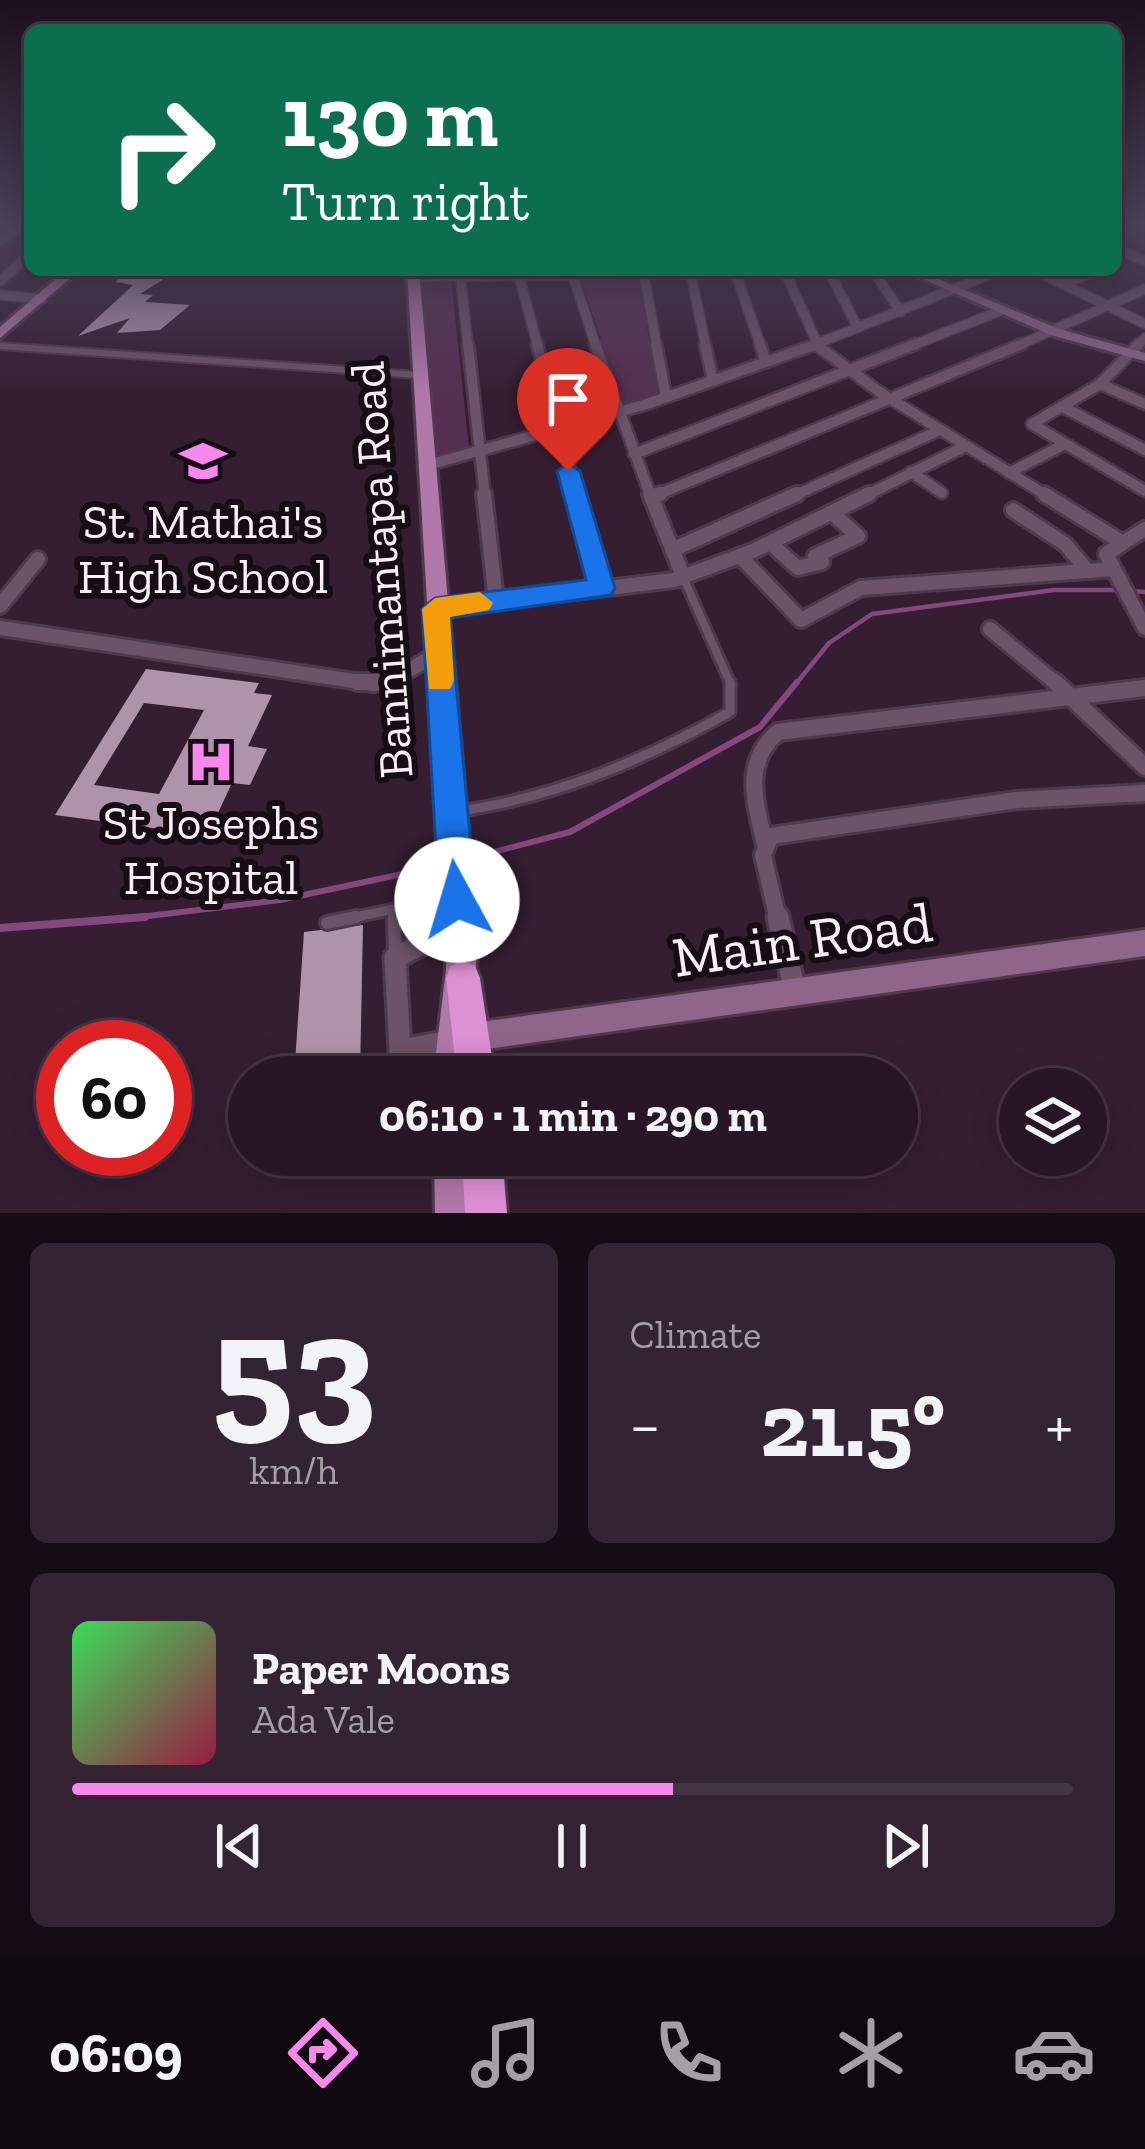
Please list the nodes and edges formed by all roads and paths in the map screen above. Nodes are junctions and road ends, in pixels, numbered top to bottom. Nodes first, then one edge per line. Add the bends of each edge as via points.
1 (48, 283) edge
2 (57, 283) edge
3 (414, 283) edge
4 (461, 283) edge
5 (521, 283) edge
6 (574, 283) edge
7 (645, 283) edge
8 (693, 283) edge
9 (739, 283) edge
10 (790, 283) edge
11 (834, 283) edge
12 (881, 283) edge
13 (931, 283) edge
14 (971, 283) edge
15 (1060, 283) edge
16 (1066, 283) edge
17 (1063, 284) junction
18 (1145, 289) edge
19 (949, 292) junction
20 (0, 295) edge
21 (34, 299) junction
22 (1104, 305) junction
23 (1000, 310) junction
24 (901, 313) junction
25 (0, 319) edge
26 (1145, 324) edge
27 (857, 328) junction
28 (1055, 332) junction
29 (0, 334) edge
30 (1145, 338) edge
31 (815, 344) junction
32 (0, 346) edge
33 (1127, 352) junction
34 (1145, 357) edge
35 (766, 362) junction
36 (850, 370) junction
37 (419, 375) junction
38 (713, 382) junction
39 (1100, 384) junction
40 (666, 397) junction
41 (894, 401) junction
42 (1145, 404) edge
43 (1065, 408) junction
44 (618, 413) junction
45 (940, 430) junction
46 (558, 432) junction
47 (1065, 444) junction
48 (966, 446) junction
49 (1145, 450) edge
50 (480, 453) junction
51 (634, 454) junction
52 (428, 465) junction
53 (910, 472) junction
54 (1009, 472) junction
55 (1145, 491) edge
56 (942, 493) dead end
57 (652, 497) junction
58 (1012, 510) dead end
59 (832, 512) junction
60 (1145, 529) edge
61 (770, 543) junction
62 (1123, 543) junction
63 (673, 550) junction
64 (740, 556) junction
65 (38, 559) dead end
66 (1087, 570) junction
67 (1115, 572) junction
68 (683, 576) junction
69 (602, 588) junction
70 (496, 600) junction
71 (0, 606) edge
72 (435, 609) junction
73 (1144, 624) edge
74 (0, 628) edge
75 (990, 629) dead end
76 (438, 653) junction
77 (1145, 688) edge
78 (1076, 699) junction
79 (1145, 767) edge
80 (1145, 793) edge
81 (448, 815) junction
82 (765, 845) junction
83 (327, 923) dead end
84 (461, 926) junction
85 (1145, 943) edge
86 (395, 958) junction
87 (463, 978) joint
88 (795, 992) junction
89 (460, 1040) junction
90 (455, 1056) edge
91 (467, 1056) edge
92 (452, 1176) edge
93 (484, 1176) edge
94 (453, 1213) edge
95 (487, 1213) edge

1 - 21 main road
2 - 21 main road
3 - 37 main road, Bannimantapa Road
4 - 50 street
5 - 46 street
6 - 44 street
7 - 40 street
8 - 38 street
9 - 35 street
10 - 31 street
11 - 27 street
12 - 24 street
13 - 19 street
14 - 19 street
15 - 17 street
16 - 17 street
17 - 22 street
18 - 22 street
19 - 23 street
19 - 24 street
20 - 21 street
21 - 25 main road
21 - 29 main road
22 - 26 street
22 - 28 street
23 - 28 street
23 - 36 street
24 - 27 street
27 - 31 street
28 - 33 street
28 - 41 street
30 - 33 street
31 - 35 street
31 - 36 street
32 - 37 lane
33 - 34 street
33 - 39 street
35 - 38 street
36 - 41 street
36 - 51 street
37 - 52 main road, Bannimantapa Road
38 - 40 street
39 - 42 street
39 - 43 street
40 - 44 street
41 - 45 street
41 - 57 street
43 - 47 street via 1032,424
43 - 49 street
44 - 46 street
44 - 51 street
45 - 48 street
45 - 63 street
46 - 50 street
46 - 69 street
47 - 54 street
47 - 55 street
48 - 53 street
48 - 54 street
50 - 52 street
50 - 70 street
51 - 57 street
52 - 72 main road, Bannimantapa Road
53 - 56 street
53 - 59 street
54 - 62 street
57 - 63 street
58 - 66 street via 1065,544
59 - 61 street
59 - 61 street via 858,536 815,556 822,562 798,568
60 - 62 street
61 - 64 street
62 - 67 street via 1106,554
63 - 68 street
64 - 66 street via 801,620 861,588
64 - 68 street
65 - 71 street
66 - 67 street
67 - 73 street
68 - 69 street
68 - 81 lane via 730,681 730,712 582,785
69 - 70 street
70 - 72 street
72 - 76 main road, Bannimantapa Road
74 - 76 street via 374,684
75 - 78 street
76 - 81 main road, Bannimantapa Road
77 - 78 street
78 - 79 street
78 - 82 street via 778,732 758,746 750,767
80 - 82 street via 895,815 781,831
81 - 84 main road, Bannimantapa Road
82 - 88 street
83 - 86 lane via 394,909
84 - 86 street
84 - 87 main road, Bannimantapa Road
85 - 88 street, Main Road
86 - 89 street via 400,1050
87 - 89 highway, Bannimantapa Road
88 - 89 street, Main Road
89 - 90 main road
89 - 91 highway, Bannimantapa Road
92 - 94 main road
93 - 95 highway

